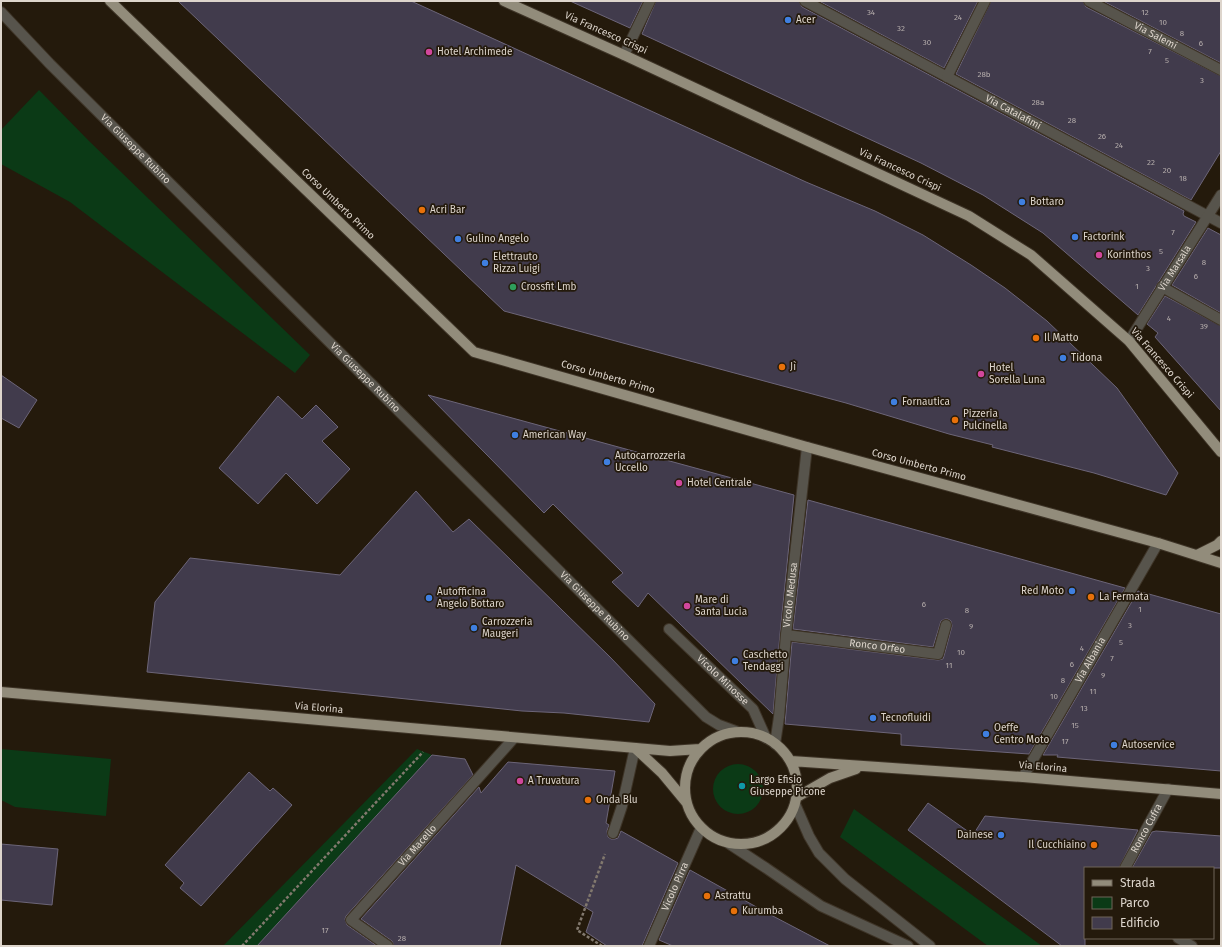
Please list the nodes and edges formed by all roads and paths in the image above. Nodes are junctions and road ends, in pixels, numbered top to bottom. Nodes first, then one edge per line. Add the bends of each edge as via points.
1 (110, 1) edge
2 (504, 1) edge
3 (650, 1) edge
4 (805, 1) edge
5 (985, 1) edge
6 (1089, 1) edge
7 (1, 12) edge
8 (624, 55) junction
9 (1221, 70) edge
10 (947, 77) junction
11 (1221, 196) edge
12 (1208, 216) junction
13 (1221, 223) edge
14 (1162, 287) junction
15 (1221, 320) edge
16 (1129, 341) junction
17 (807, 447) junction
18 (1221, 452) edge
19 (1221, 541) edge
20 (1158, 543) junction
21 (1197, 555) junction
22 (1221, 563) edge
23 (946, 625) dead end
24 (669, 629) dead end
25 (786, 635) junction
26 (1, 692) edge
27 (442, 731) junction
28 (738, 732) junction
29 (514, 738) junction
30 (766, 738) junction
31 (776, 744) junction
32 (635, 748) junction
33 (700, 749) junction
34 (791, 761) junction
35 (862, 767) junction
36 (1023, 777) junction
37 (1168, 789) junction
38 (1221, 794) edge
39 (796, 801) junction
40 (686, 803) junction
41 (701, 828) junction
42 (613, 833) joint
43 (728, 843) junction
44 (1126, 867) edge
45 (1180, 939) edge
46 (242, 946) edge
47 (388, 946) edge
48 (602, 946) edge
49 (649, 946) edge
50 (908, 946) edge
51 (930, 946) edge
52 (1192, 946) edge

1 - 17 main road, Corso Umberto Primo via 474,352
2 - 8 main road, Via Francesco Crispi
3 - 8 street
4 - 10 street, Via Catalafimi
5 - 10 street
6 - 9 street, Via Salemi
7 - 28 street, Via Giuseppe Rubino via 146,160 706,717
8 - 16 main road, Via Francesco Crispi via 969,216 1031,255
10 - 12 street, Via Catalafimi
11 - 12 street, Via Marsala
12 - 13 street, Via Catalafimi
12 - 14 street, Via Marsala
14 - 15 street
14 - 16 street, Via Marsala
16 - 18 main road, Via Francesco Crispi
17 - 20 main road, Corso Umberto Primo
17 - 25 street, Vicolo Medusa
19 - 21 main road
20 - 21 main road, Corso Umberto Primo
20 - 36 street, Via Albania
21 - 22 main road, Corso Umberto Primo
23 - 25 street, Ronco Orfeo via 938,654
24 - 30 street, Vicolo Minosse via 753,709
25 - 31 street, Vicolo Medusa
26 - 27 main road, Via Elorina
27 - 29 main road, Via Elorina
27 - 46 path
28 - 30 main road
28 - 33 main road via 724,734
29 - 32 main road, Via Elorina
29 - 47 street, Via Macello via 352,920
30 - 31 main road
31 - 34 main road
32 - 33 main road, Via Elorina via 670,751
32 - 40 main road via 662,774
32 - 42 street
33 - 40 main road via 686,774
34 - 35 main road, Via Elorina
34 - 39 main road via 797,779
35 - 36 main road, Via Elorina
35 - 39 main road via 830,778
36 - 37 main road, Via Elorina
37 - 38 main road, Via Elorina
37 - 44 street, Ronco Cufra
39 - 43 main road via 785,823 769,837 749,844
39 - 51 street via 809,836 819,854 845,879
40 - 41 main road via 692,817
41 - 43 main road via 718,840
41 - 49 street, Vicolo Pirra
42 - 48 path via 577,930
43 - 50 street via 821,906
45 - 52 street

